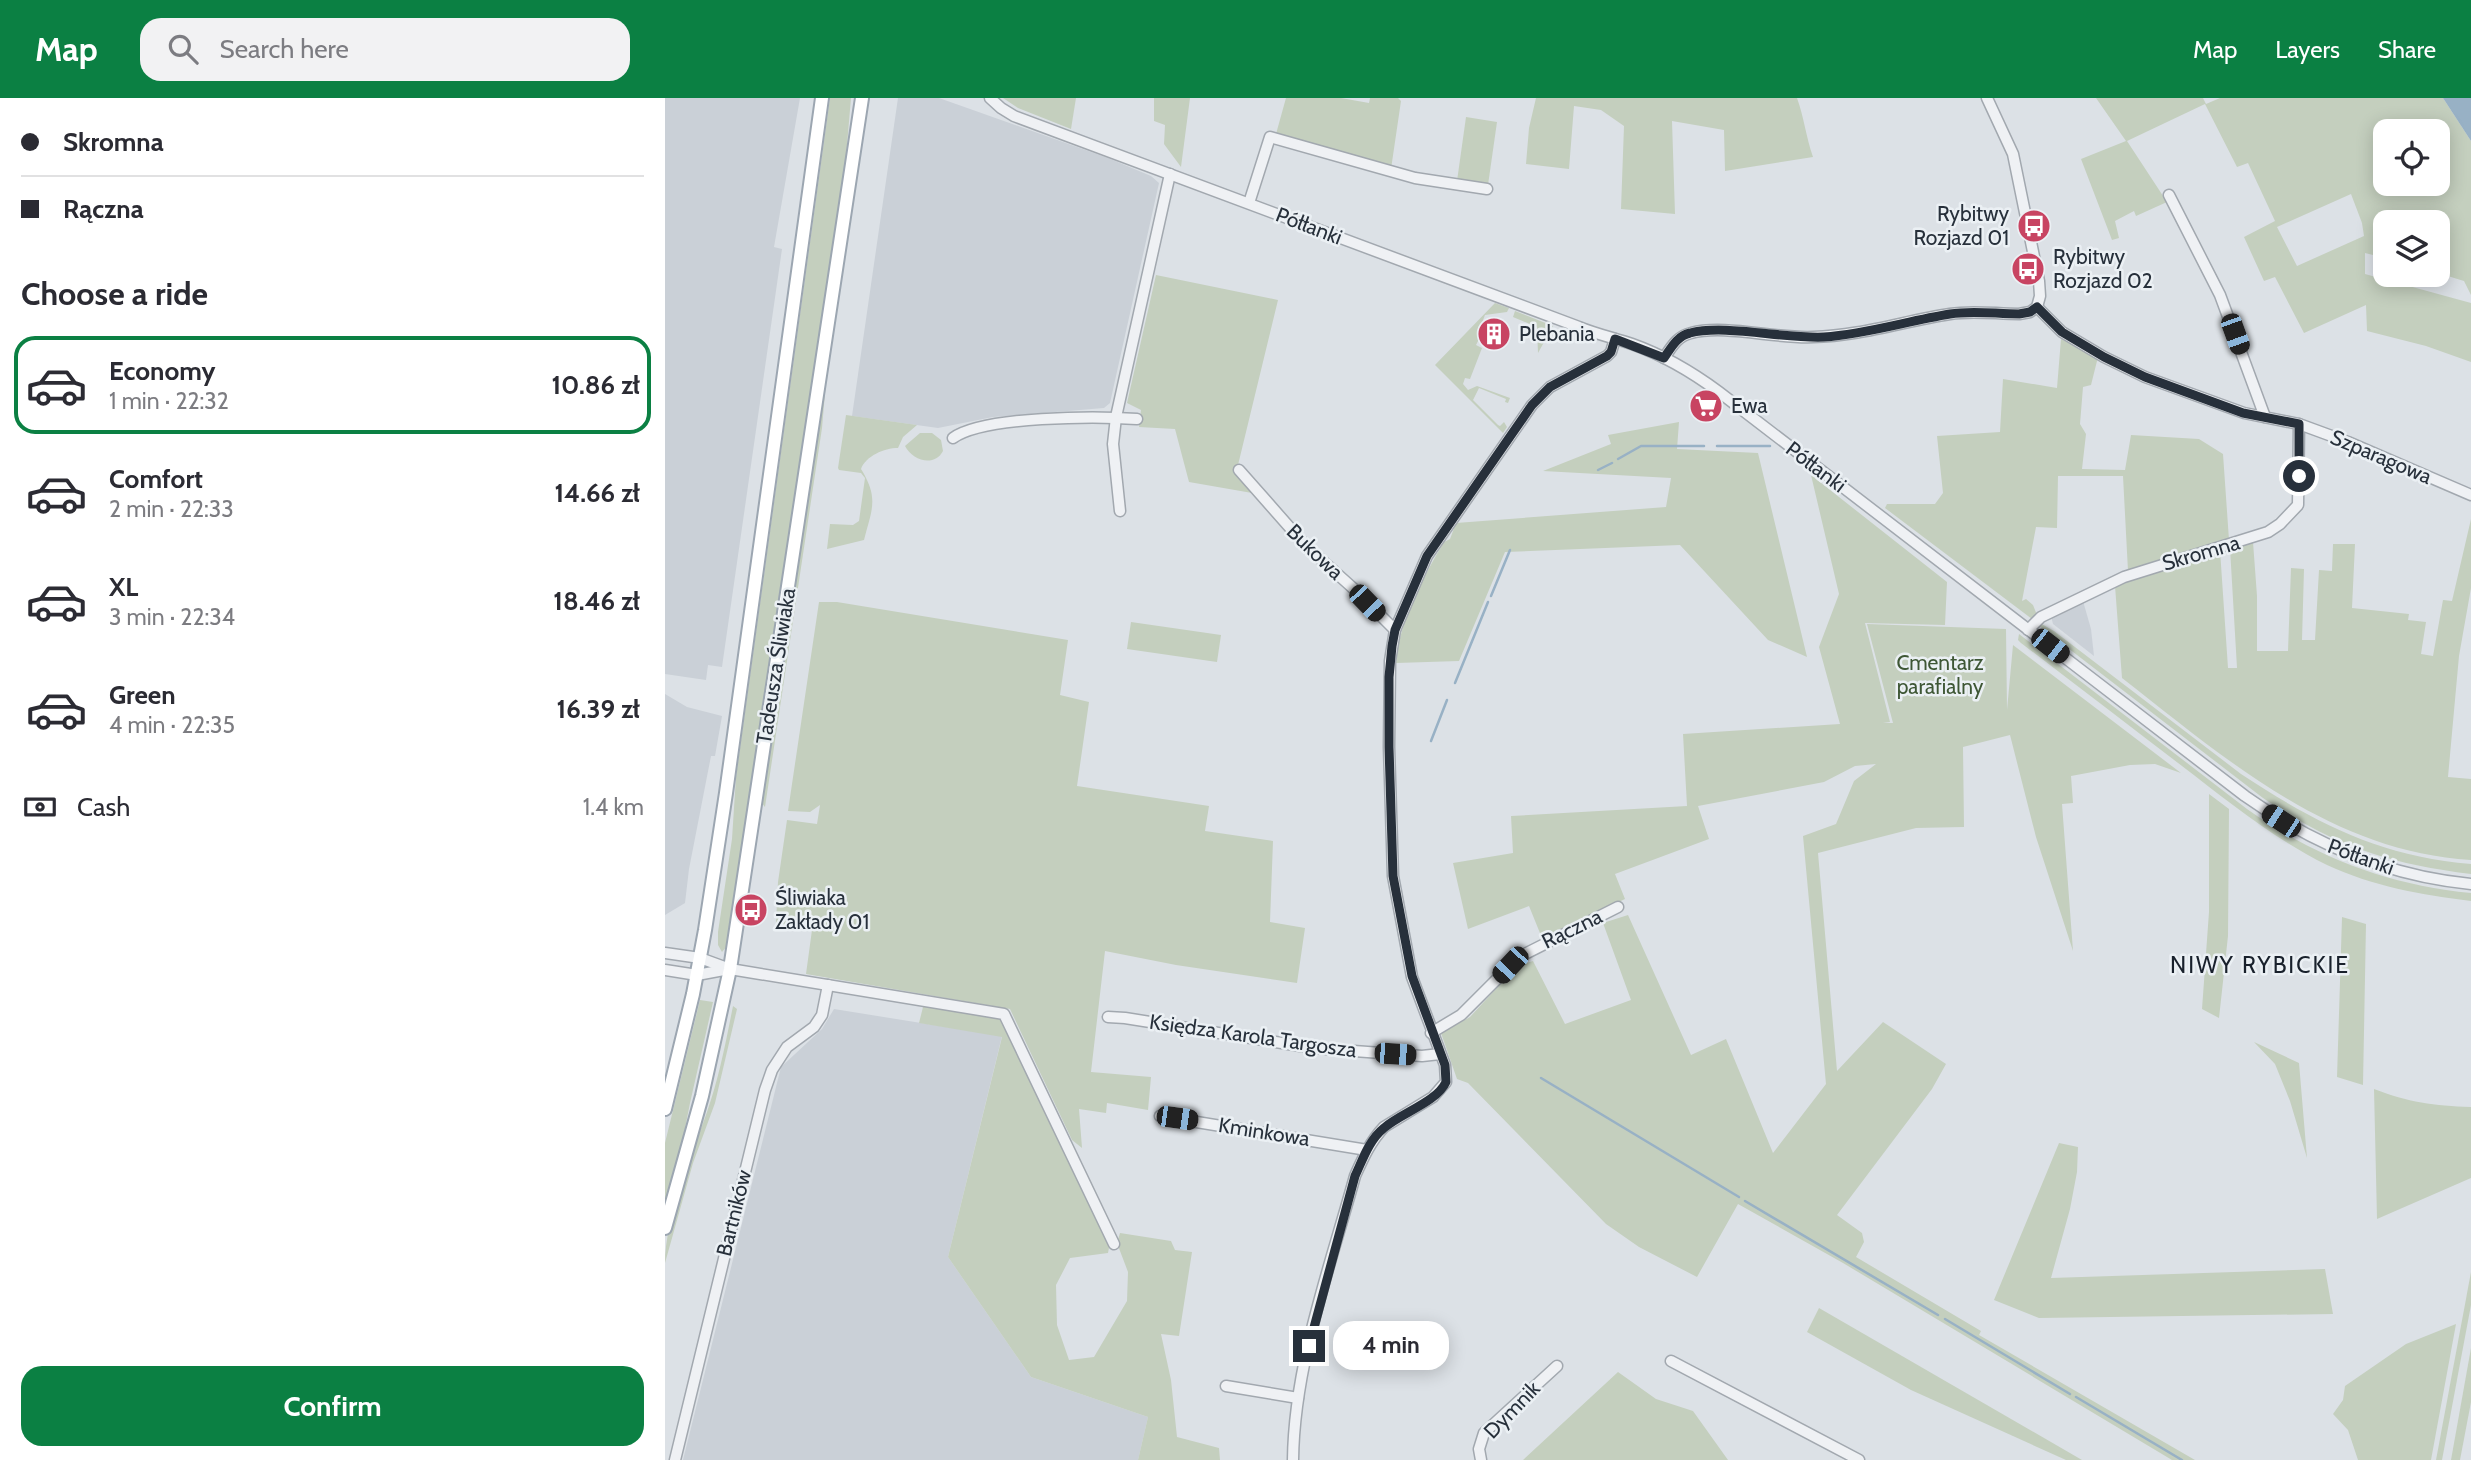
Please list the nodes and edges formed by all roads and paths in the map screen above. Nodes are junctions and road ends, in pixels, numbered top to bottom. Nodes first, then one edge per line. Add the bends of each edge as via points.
1 (823, 98) edge
2 (862, 98) edge
3 (990, 98) edge
4 (1987, 98) edge
5 (1170, 174) junction
6 (1487, 189) dead end
7 (2169, 195) dead end
8 (1249, 204) junction
9 (2037, 307) junction
10 (1615, 339) junction
11 (1664, 358) junction
12 (1116, 417) junction
13 (2265, 418) junction
14 (1137, 419) dead end
15 (2299, 424) junction
16 (953, 438) dead end
17 (1239, 470) dead end
18 (2471, 495) edge
19 (1120, 511) dead end
20 (1395, 630) junction
21 (2028, 630) junction
22 (2471, 884) edge
23 (1618, 907) dead end
24 (665, 953) edge
25 (700, 958) junction
26 (730, 969) junction
27 (665, 970) edge
28 (697, 975) junction
29 (828, 985) junction
30 (1108, 1017) dead end
31 (1431, 1033) junction
32 (1440, 1054) junction
33 (665, 1109) edge
34 (1160, 1116) dead end
35 (1367, 1150) junction
36 (665, 1228) edge
37 (1114, 1244) dead end
38 (1671, 1361) dead end
39 (1557, 1366) dead end
40 (1226, 1386) dead end
41 (1298, 1398) junction
42 (675, 1460) edge
43 (1293, 1460) edge
44 (1481, 1460) edge
45 (1859, 1460) edge

1 - 25 main road, Tadeusza Śliwiaka
2 - 26 main road, Tadeusza Śliwiaka
3 - 5 street, Półłanki via 1014,116
4 - 9 street via 2013,154 2039,281
5 - 8 street, Półłanki
5 - 12 street
6 - 8 street via 1415,177 1270,137
7 - 13 street via 2220,295
8 - 10 street, Półłanki
9 - 11 street via 2019,314 1951,314 1826,337 1691,333 1677,340
9 - 13 street, Szparagowa via 2062,332 2114,362 2186,393
10 - 11 street, Półłanki
10 - 20 street via 1607,356 1550,387 1532,405 1427,556
11 - 21 street, Półłanki via 1719,392
12 - 14 street
12 - 16 street via 1023,422 963,431
12 - 19 street via 1113,444
13 - 15 street, Szparagowa
15 - 18 street, Szparagowa
15 - 21 street, Skromna via 2298,505 2280,524 2236,543 2124,577 2041,617
17 - 20 street, Bukowa via 1306,546
20 - 31 street via 1389,677 1393,876 1412,976
21 - 22 street, Półłanki via 2299,832 2380,867
23 - 31 street, Rączna via 1519,957 1461,1016
24 - 25 street
25 - 26 street
25 - 28 main road, Tadeusza Śliwiaka
26 - 28 street
26 - 29 street
26 - 36 main road, Tadeusza Śliwiaka via 702,1096
27 - 28 street
28 - 33 main road, Tadeusza Śliwiaka
29 - 37 street via 1004,1014
29 - 42 street, Bartników via 822,1015 787,1047 765,1090
30 - 32 street, Księdza Karola Targosza via 1313,1048
31 - 32 street
32 - 35 street via 1447,1075 1444,1087 1384,1127
34 - 35 street, Kminkowa
35 - 41 street via 1352,1189
38 - 45 street
39 - 44 street, Dymnik via 1484,1433
40 - 41 street
41 - 43 street

